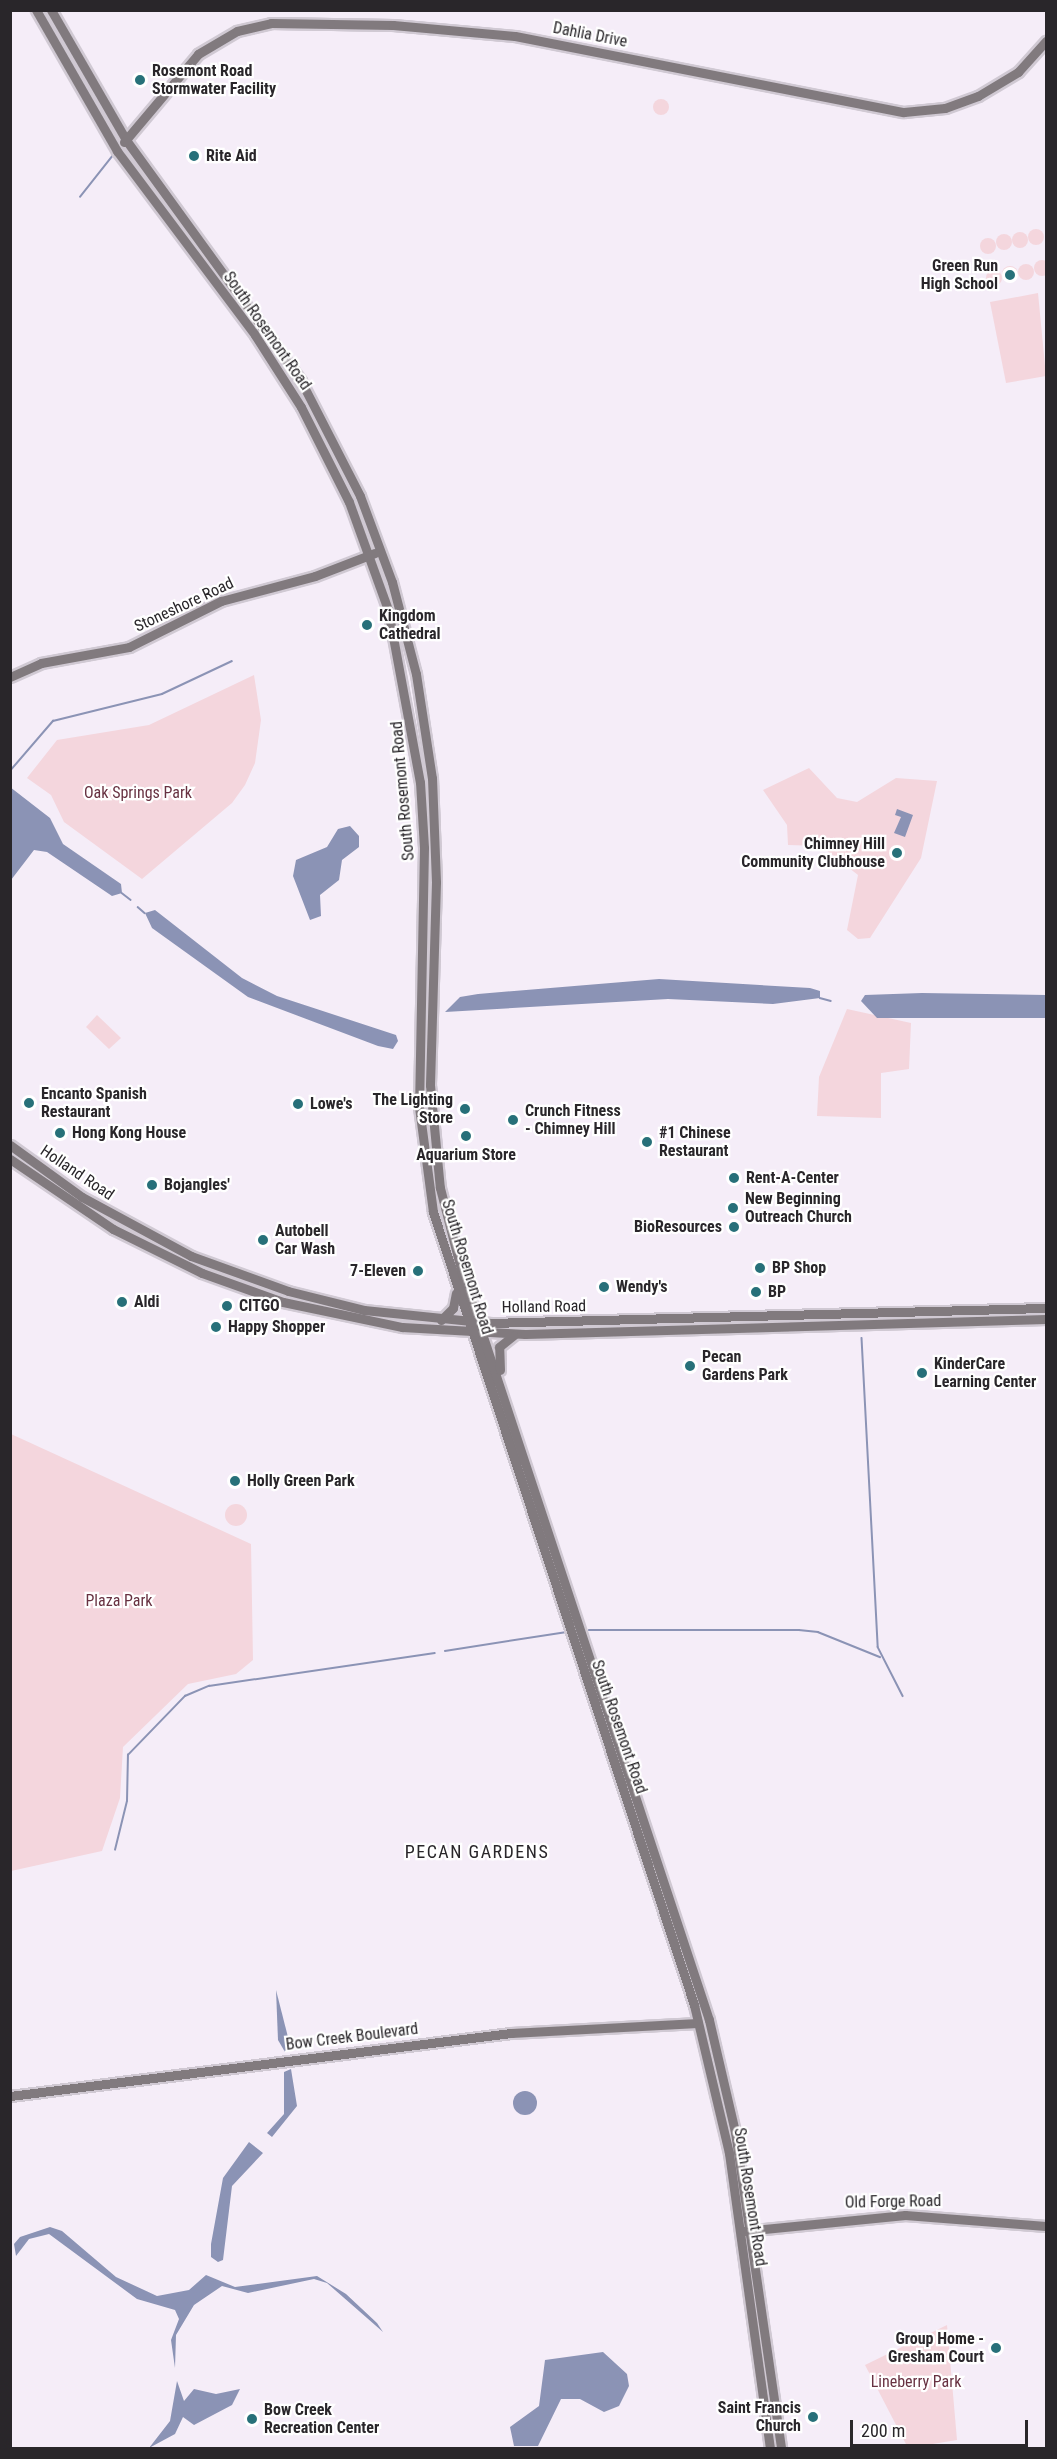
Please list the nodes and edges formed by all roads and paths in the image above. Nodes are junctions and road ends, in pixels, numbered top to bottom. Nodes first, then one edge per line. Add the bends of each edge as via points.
1 (36, 10) edge
2 (51, 10) edge
3 (1047, 41) edge
4 (126, 140) junction
5 (117, 151) junction
6 (381, 550) junction
7 (369, 555) junction
8 (10, 677) edge
9 (10, 1145) edge
10 (10, 1159) edge
11 (456, 1289) junction
12 (1047, 1308) edge
13 (1047, 1319) edge
14 (441, 1320) junction
15 (467, 1322) junction
16 (478, 1322) junction
17 (471, 1333) junction
18 (482, 1334) junction
19 (517, 1334) junction
20 (507, 1407) junction
21 (698, 2023) junction
22 (10, 2096) edge
23 (1047, 2226) edge
24 (745, 2231) junction
25 (770, 2448) edge
26 (781, 2448) edge

1 - 5 main road, South Rosemont Road
2 - 4 main road, South Rosemont Road
3 - 4 main road, Dahlia Drive via 1018,72 978,96 945,108 904,112 515,36 393,25 271,23 237,31 198,54
4 - 5 main road, Dahlia Drive
4 - 6 main road, South Rosemont Road via 296,374 342,457
5 - 7 main road, South Rosemont Road via 276,365 333,466
6 - 7 main road, Stoneshore Road
6 - 16 main road, South Rosemont Road via 414,664 432,778 433,1142 448,1224
7 - 8 main road, Stoneshore Road via 315,576 221,601 129,647 41,663
7 - 11 main road, South Rosemont Road via 398,648 418,757 424,848 419,1107 433,1212
9 - 14 main road, Holland Road via 90,1202 191,1256 328,1302
10 - 17 main road, Holland Road via 113,1229 202,1273 329,1314
11 - 14 main road via 453,1308
11 - 15 main road, South Rosemont Road
12 - 16 main road, Holland Road
13 - 19 main road, Holland Road
14 - 15 main road, Holland Road
15 - 16 main road, Holland Road
15 - 17 main road, South Rosemont Road
16 - 18 main road, South Rosemont Road
17 - 18 main road, Holland Road
17 - 21 main road, South Rosemont Road
18 - 19 main road, Holland Road
18 - 20 main road, South Rosemont Road
19 - 20 main road via 502,1342 497,1354
20 - 24 main road, South Rosemont Road via 697,1973 735,2132
21 - 22 main road, Bow Creek Boulevard via 511,2032
21 - 24 main road, South Rosemont Road
23 - 24 main road, Old Forge Road via 905,2215
24 - 25 main road, South Rosemont Road
24 - 26 main road, South Rosemont Road

